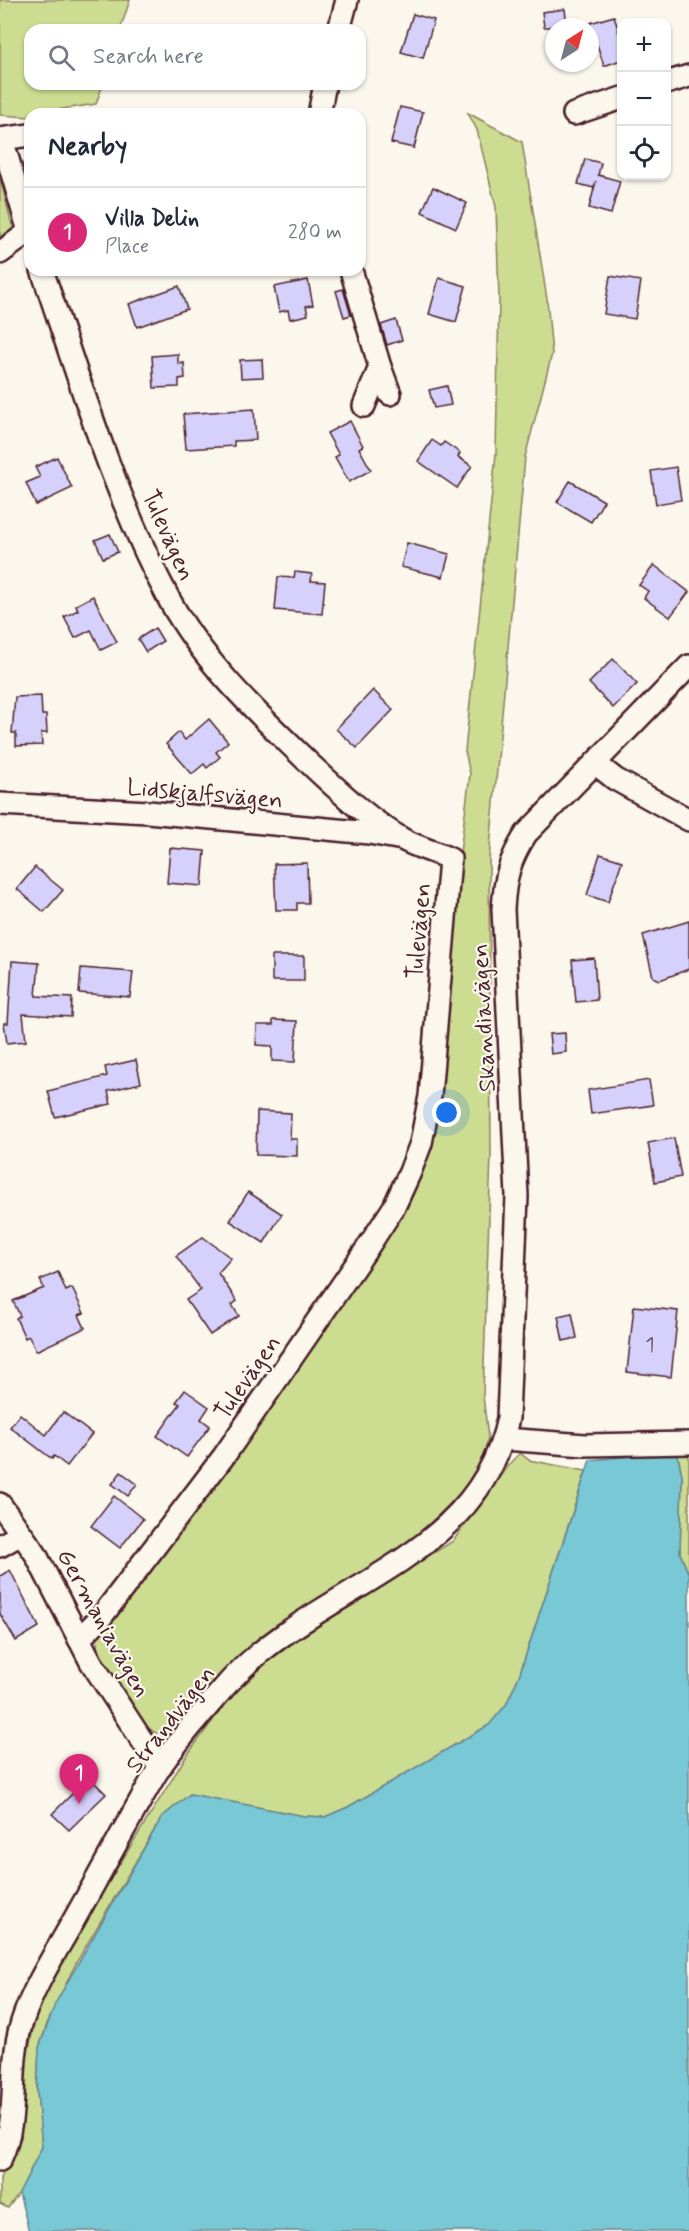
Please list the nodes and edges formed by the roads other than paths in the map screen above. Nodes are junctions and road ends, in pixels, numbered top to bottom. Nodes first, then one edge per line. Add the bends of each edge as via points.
1 (347, 0) edge
2 (341, 24) edge
3 (689, 76) edge
4 (671, 81) edge
5 (324, 90) edge
6 (617, 99) edge
7 (320, 108) edge
8 (574, 114) dead end
9 (24, 136) edge
10 (1, 139) edge
11 (24, 216) edge
12 (24, 237) edge
13 (0, 254) edge
14 (44, 276) edge
15 (353, 276) edge
16 (380, 367) junction
17 (390, 394) dead end
18 (364, 406) dead end
19 (689, 666) edge
20 (596, 764) junction
21 (0, 804) edge
22 (689, 820) edge
23 (405, 840) junction
24 (504, 1439) junction
25 (689, 1443) edge
26 (0, 1504) edge
27 (21, 1534) junction
28 (0, 1546) edge
29 (78, 1639) junction
30 (160, 1768) junction
31 (0, 2160) edge

1 - 2 street
3 - 4 street
5 - 7 street
6 - 8 street
9 - 10 street
10 - 11 street
12 - 13 street
14 - 23 street, Tulevägen via 104,450 171,602 221,673 268,723 349,800
15 - 16 street
16 - 17 street
16 - 18 street
19 - 20 street, Skandiavägen
20 - 22 street via 615,779
20 - 24 street, Skandiavägen via 526,834 511,858 506,877 503,909 518,1196
21 - 23 street, Lidskjalfsvägen via 148,812 369,833
23 - 29 street, Tulevägen via 450,859 430,1096 421,1143 410,1172 394,1207 366,1250 224,1456 102,1616
24 - 25 street via 585,1445
24 - 30 street, Strandvägen via 473,1499 430,1541 276,1639 230,1680
26 - 27 street, Germaniavägen
27 - 28 street
27 - 29 street, Germaniavägen via 35,1553
29 - 30 street, Germaniavägen
30 - 31 street, Strandvägen via 32,1997 16,2041 11,2135

